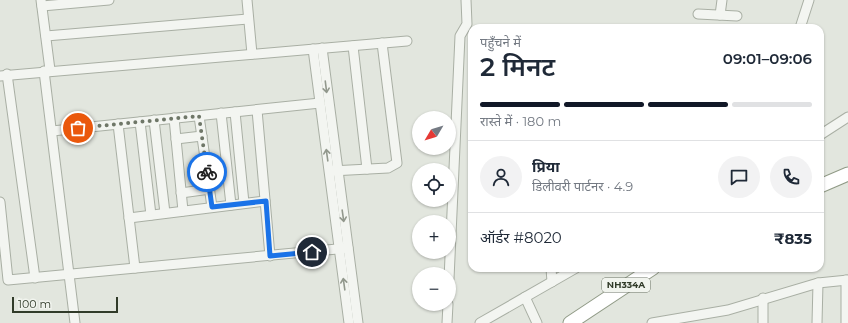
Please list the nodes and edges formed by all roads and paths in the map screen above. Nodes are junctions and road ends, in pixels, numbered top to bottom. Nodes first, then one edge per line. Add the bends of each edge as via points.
1 (109, 0) edge
2 (247, 0) edge
3 (466, 0) edge
4 (722, 0) edge
5 (809, 0) edge
6 (41, 3) edge
7 (698, 14) dead end
8 (720, 15) junction
9 (738, 16) dead end
10 (248, 19) junction
11 (801, 24) edge
12 (46, 36) junction
13 (407, 41) dead end
14 (382, 43) junction
15 (353, 46) junction
16 (317, 49) junction
17 (252, 54) junction
18 (47, 71) junction
19 (4, 75) edge
20 (320, 103) junction
21 (257, 110) junction
22 (235, 112) junction
23 (221, 114) junction
24 (199, 116) junction
25 (848, 117) edge
26 (174, 118) junction
27 (154, 120) junction
28 (140, 122) junction
29 (118, 124) junction
30 (52, 131) junction
31 (824, 132) edge
32 (202, 136) junction
33 (176, 139) junction
34 (367, 169) junction
35 (333, 170) junction
36 (848, 174) edge
37 (824, 184) edge
38 (210, 189) junction
39 (182, 193) junction
40 (266, 201) junction
41 (0, 202) edge
42 (244, 203) junction
43 (231, 205) junction
44 (212, 207) junction
45 (183, 211) junction
46 (165, 213) junction
47 (151, 215) junction
48 (129, 218) junction
49 (343, 249) junction
50 (270, 256) junction
51 (450, 267) edge
52 (135, 268) junction
53 (551, 272) edge
54 (569, 272) edge
55 (647, 272) edge
56 (69, 274) junction
57 (35, 278) junction
58 (847, 280) edge
59 (552, 282) junction
60 (818, 283) junction
61 (525, 297) junction
62 (763, 298) junction
63 (448, 311) edge
64 (683, 320) edge
65 (75, 323) edge
66 (349, 323) edge
67 (358, 323) edge
68 (447, 323) edge
69 (480, 323) edge
70 (537, 323) edge
71 (570, 323) edge
72 (652, 323) edge
73 (763, 323) edge
74 (817, 323) edge
75 (846, 323) edge

1 - 6 street
2 - 10 street
3 - 51 street via 467,24 460,36
4 - 8 street
5 - 11 street
6 - 12 street
7 - 8 street
8 - 9 street
10 - 12 street
10 - 17 street
12 - 18 street
13 - 14 street
14 - 15 street
14 - 34 street via 397,163 393,167
15 - 16 street
15 - 34 street
16 - 17 street
16 - 20 street
16 -> 35 street
17 - 18 street
18 - 19 street
18 - 30 street
19 - 57 street
20 - 21 street
35 -> 20 street
21 - 22 street
21 - 40 street
22 - 23 street
22 - 42 street
23 - 24 street
23 - 43 street
24 - 26 street
24 - 32 street
25 - 31 street
26 - 27 street
26 - 33 street
27 - 28 street
27 - 46 street
28 - 29 street
28 - 47 street
29 - 30 street
29 - 48 street
30 - 56 street
32 - 33 street
32 - 38 street
33 - 39 street
34 - 35 street
35 - 49 street
36 - 37 highway
38 - 39 street
38 - 44 street
39 - 45 street
40 - 42 street
40 - 50 street
41 - 57 street via 8,280
42 - 43 street
43 - 44 street
44 - 45 street
45 - 46 street
46 - 47 street
47 - 48 street
48 - 52 street
49 - 50 street
66 -> 49 street
49 - 67 street
50 - 52 street
52 - 56 street
53 - 59 street
54 - 59 street
55 - 71 highway, NH334A
56 - 57 street
56 - 65 street
58 - 60 street
58 - 75 street
59 - 61 street
60 - 62 street
60 - 74 street
61 - 69 street
61 - 70 street
62 - 64 street via 728,310
62 - 73 street
63 - 68 street
64 - 72 street

